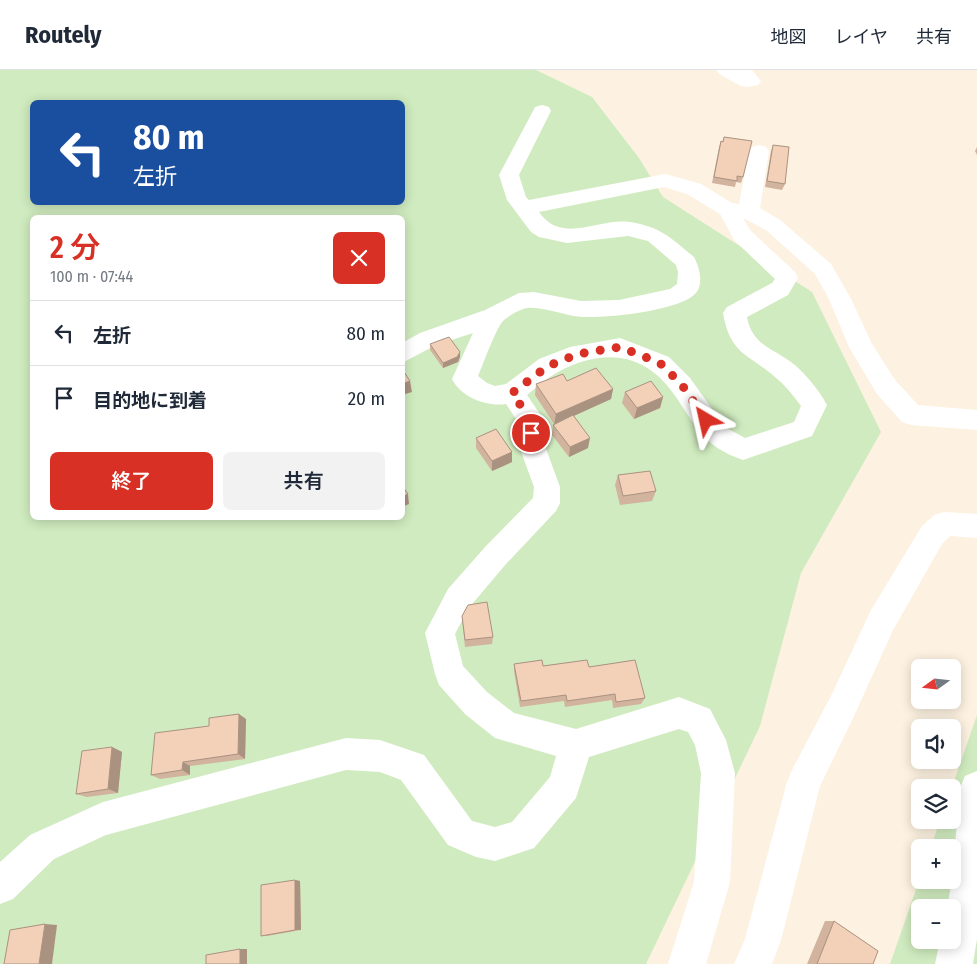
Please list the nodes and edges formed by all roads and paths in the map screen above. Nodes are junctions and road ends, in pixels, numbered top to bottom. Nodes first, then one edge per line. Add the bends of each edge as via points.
1 (724, 70) edge
2 (742, 70) edge
3 (542, 111) dead end
4 (759, 151) dead end
5 (526, 208) junction
6 (739, 210) junction
7 (494, 316) junction
8 (405, 352) edge
9 (512, 393) junction
10 (977, 420) edge
11 (977, 526) edge
12 (576, 745) junction
13 (977, 788) edge
14 (0, 886) edge
15 (687, 964) edge
16 (753, 964) edge
17 (954, 964) edge

1 - 2 street via 747,82 752,81
3 - 5 street via 509,175 517,200
4 - 6 street via 750,193
5 - 6 street via 665,180
5 - 7 street via 538,227 547,232 567,236 628,228 655,236 686,262 688,287 678,296 619,308 581,309 534,300 520,301
6 - 9 street via 742,235 787,278 780,289 735,313 737,331 747,346 780,367 800,385 814,405 803,429 743,449 716,434 682,385 660,363 620,347 578,354 548,366
6 - 10 street via 773,225 823,269 861,347 886,387 911,415
7 - 8 street via 428,339
7 - 9 street via 464,379 478,390 495,396
9 - 12 street via 531,420 532,446 547,487 546,503 458,599 440,633 450,674 476,703 506,727
11 - 16 street via 944,524 932,536 882,620 804,782 764,940
12 - 14 street via 564,786 522,836 495,844 460,833 412,767 380,756 346,754 103,819 42,847
12 - 15 street via 679,713 700,720 710,740 718,773 712,882
13 - 17 street via 969,884

